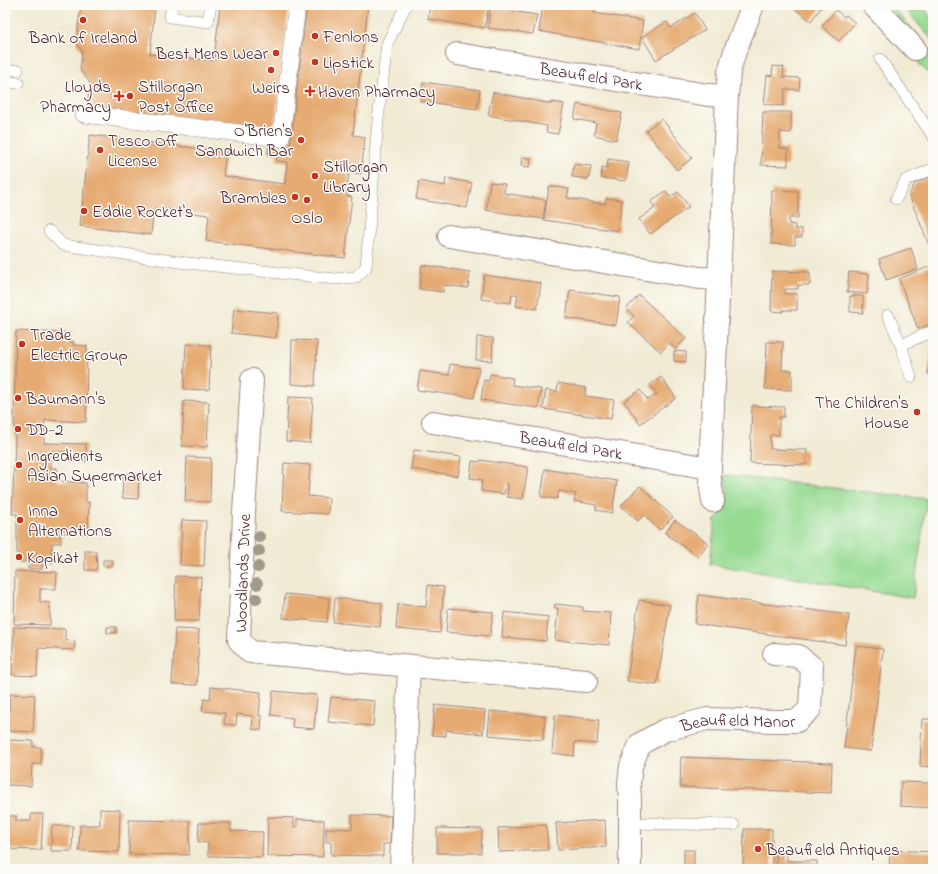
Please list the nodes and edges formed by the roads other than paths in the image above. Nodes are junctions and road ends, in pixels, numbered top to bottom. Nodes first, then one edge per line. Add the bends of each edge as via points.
1 (172, 5) edge
2 (211, 5) edge
3 (297, 5) edge
4 (406, 5) edge
5 (753, 5) edge
6 (877, 6) edge
7 (915, 49) dead end
8 (457, 54) dead end
9 (880, 59) dead end
10 (5, 70) edge
11 (18, 70) dead end
12 (5, 82) edge
13 (18, 83) dead end
14 (727, 96) junction
15 (84, 114) dead end
16 (933, 136) edge
17 (933, 169) edge
18 (896, 199) dead end
19 (49, 230) dead end
20 (449, 236) dead end
21 (719, 279) junction
22 (888, 315) dead end
23 (933, 331) edge
24 (901, 345) junction
25 (911, 376) dead end
26 (252, 380) dead end
27 (433, 422) dead end
28 (710, 468) junction
29 (713, 501) dead end
30 (774, 654) dead end
31 (408, 666) junction
32 (586, 681) dead end
33 (630, 823) junction
34 (734, 825) dead end
35 (401, 869) edge
36 (629, 869) edge

1 - 2 lane via 170,17 208,22
3 - 15 street via 281,138
4 - 19 lane via 387,44 366,267 356,277 336,279 63,246
5 - 14 street via 729,72
6 - 7 street
8 - 14 street, Beaufield Park
9 - 16 lane
10 - 11 lane
12 - 13 lane
14 - 21 street
17 - 18 lane via 906,180
20 - 21 street via 700,278
21 - 28 street
22 - 24 lane
23 - 24 lane
24 - 25 lane
26 - 31 street, Woodlands Drive via 239,640 250,652
27 - 28 street, Beaufield Park
28 - 29 street
30 - 33 street, Beaufield Manor via 798,656 812,667 810,710 797,721 707,719 665,730 640,744 631,766
31 - 32 street, Woodlands Drive
31 - 35 street
33 - 34 lane
33 - 36 street

